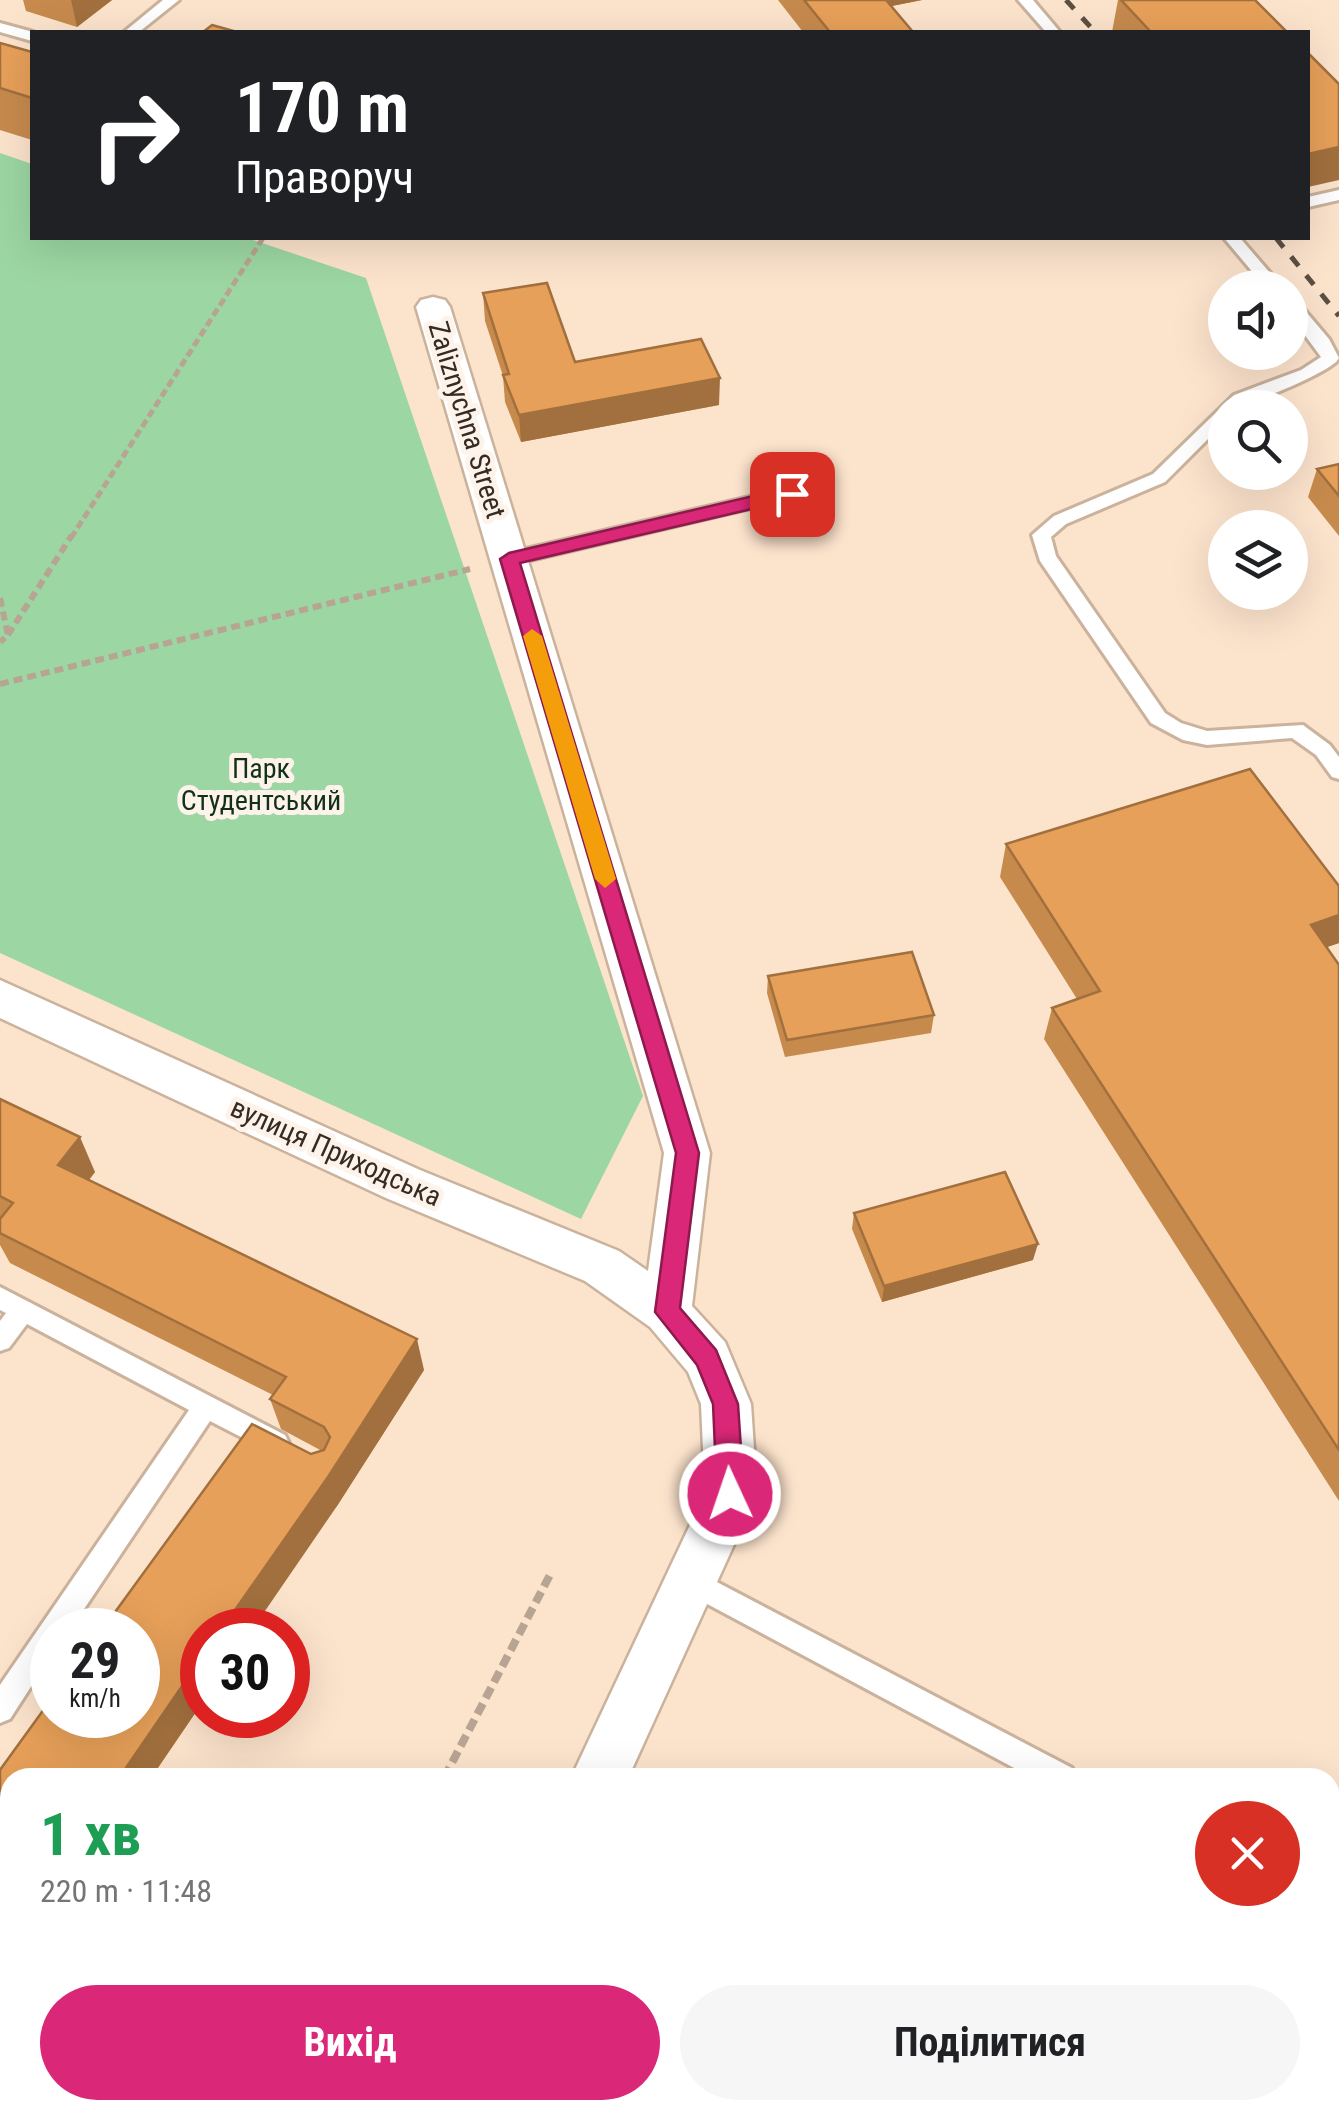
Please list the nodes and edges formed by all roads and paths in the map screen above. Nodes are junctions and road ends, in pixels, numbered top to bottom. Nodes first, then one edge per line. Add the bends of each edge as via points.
1 (172, 0) edge
2 (1024, 0) edge
3 (0, 26) edge
4 (134, 30) edge
5 (1051, 30) edge
6 (30, 36) edge
7 (1339, 196) edge
8 (1310, 202) edge
9 (262, 240) edge
10 (1234, 240) edge
11 (1260, 270) edge
12 (433, 307) dead end
13 (1308, 325) edge
14 (1258, 390) edge
15 (1208, 429) edge
16 (792, 494) dead end
17 (509, 559) junction
18 (0, 598) edge
19 (8, 635) junction
20 (0, 642) edge
21 (0, 684) edge
22 (1339, 772) edge
23 (0, 998) edge
24 (11, 1304) edge
25 (667, 1312) junction
26 (0, 1340) edge
27 (205, 1406) junction
28 (306, 1460) edge
29 (551, 1574) dead end
30 (690, 1581) junction
31 (69, 1608) edge
32 (30, 1656) edge
33 (8, 1680) edge
34 (0, 1709) edge
35 (449, 1768) edge
36 (604, 1768) edge
37 (1043, 1768) edge

1 - 4 lane
2 - 5 lane
3 - 6 lane
7 - 8 lane
9 - 19 path
10 - 11 lane
12 - 17 street, Zaliznychna Street
13 - 14 lane via 1330,358 1320,369
15 - 22 lane via 1159,478 1060,520 1041,536 1047,557 1158,718 1180,734 1209,740 1296,730
16 - 17 lane
17 - 21 path
17 - 25 street, Zaliznychna Street via 688,1153
18 - 19 path
19 - 20 path
23 - 25 street, вулиця Приходська via 403,1184 602,1266
24 - 26 lane
24 - 27 lane
25 - 30 street via 707,1358 726,1404 730,1494
27 - 28 lane
27 - 31 lane
29 - 35 path
30 - 36 street
30 - 37 lane
32 - 33 lane
33 - 34 lane

